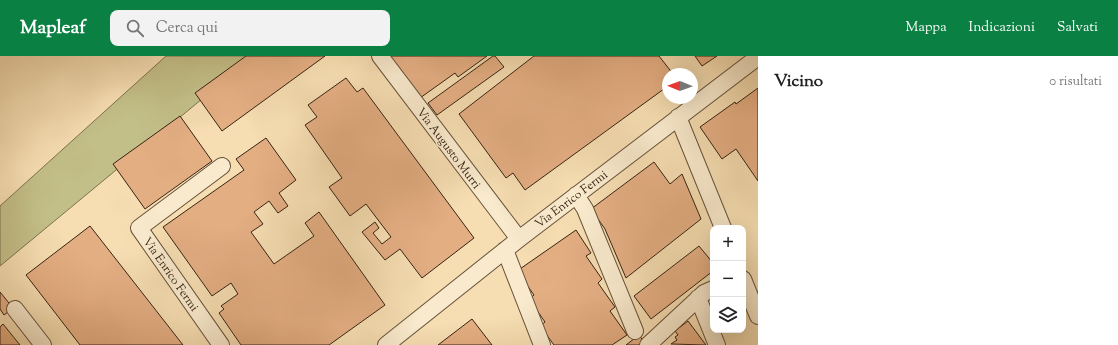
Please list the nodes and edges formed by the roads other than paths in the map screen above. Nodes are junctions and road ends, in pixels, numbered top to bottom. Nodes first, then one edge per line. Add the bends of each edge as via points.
1 (380, 56) edge
2 (758, 57) edge
3 (678, 117) junction
4 (222, 166) dead end
5 (576, 195) junction
6 (722, 225) edge
7 (518, 239) junction
8 (505, 250) junction
9 (746, 286) edge
10 (710, 290) edge
11 (698, 298) junction
12 (15, 308) dead end
13 (758, 316) edge
14 (635, 331) dead end
15 (43, 345) edge
16 (221, 345) edge
17 (386, 345) edge
18 (542, 345) edge
19 (648, 345) edge
20 (717, 345) edge

1 - 7 street, Via Augusto Murri
2 - 3 street, Via Enrico Fermi
3 - 5 street, Via Enrico Fermi
3 - 6 street
4 - 16 street, Via Enrico Fermi via 139,228
5 - 7 street, Via Enrico Fermi
5 - 14 street
7 - 8 street, Via Enrico Fermi
8 - 17 street, Via Enrico Fermi
8 - 18 street
9 - 13 street
10 - 11 street
11 - 19 street
11 - 20 street
12 - 15 street

